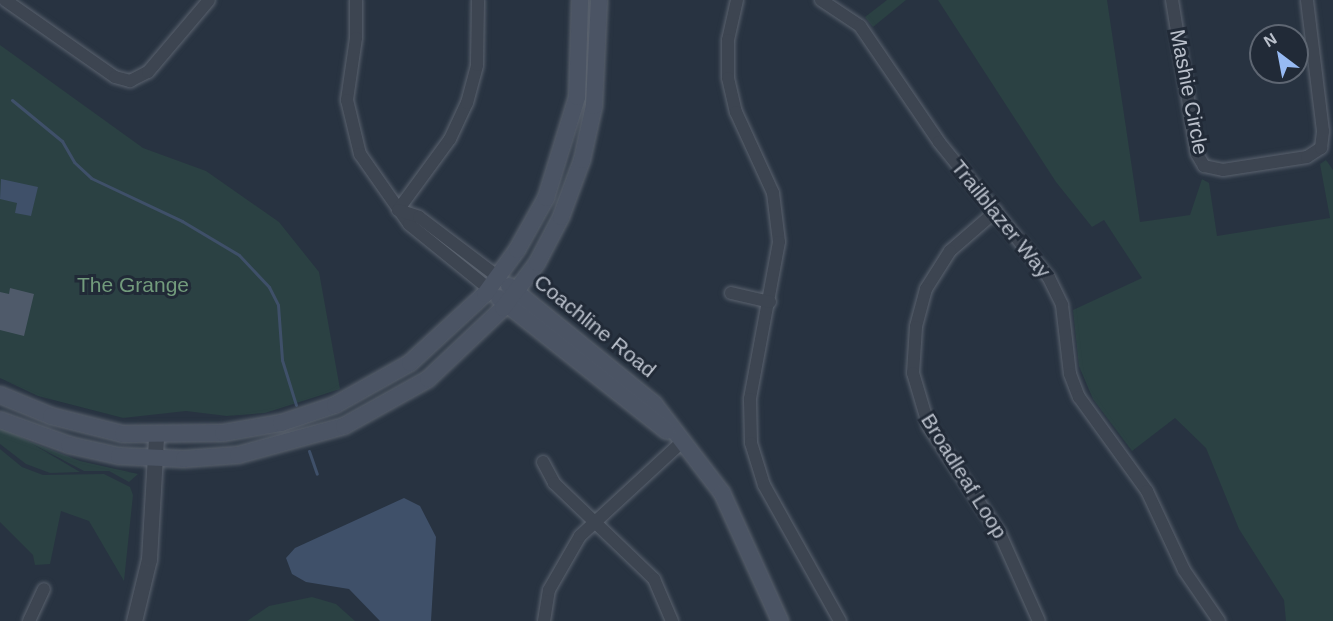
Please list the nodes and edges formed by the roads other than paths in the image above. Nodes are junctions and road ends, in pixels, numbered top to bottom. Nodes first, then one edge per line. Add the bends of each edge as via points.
1 (5, 0) edge
2 (209, 0) edge
3 (356, 0) edge
4 (478, 0) edge
5 (580, 0) edge
6 (599, 0) edge
7 (737, 0) edge
8 (821, 0) edge
9 (1172, 0) edge
10 (1307, 0) edge
11 (398, 210) junction
12 (996, 211) junction
13 (493, 283) junction
14 (731, 293) dead end
15 (511, 298) junction
16 (770, 302) junction
17 (0, 395) edge
18 (0, 420) edge
19 (156, 437) junction
20 (682, 442) junction
21 (155, 459) junction
22 (543, 462) dead end
23 (593, 520) junction
24 (44, 589) dead end
25 (29, 621) edge
26 (134, 621) edge
27 (544, 621) edge
28 (672, 621) edge
29 (780, 621) edge
30 (840, 621) edge
31 (1039, 621) edge
32 (1219, 621) edge

1 - 2 street via 96,65 130,81 148,72
3 - 11 street via 356,38 348,81 349,119 367,170
4 - 11 street via 478,57 467,103 441,153
5 - 13 main road via 580,69 565,146 533,226
6 - 15 main road via 598,79 582,160 549,240
7 - 16 street via 728,40 728,78 736,112 765,170 778,218
8 - 12 street, Trailblazer Way via 860,26 924,122
9 - 10 street, Mashie Circle via 1197,154 1204,166 1224,170 1307,157 1322,148
11 - 13 street via 420,217
12 - 31 street, Broadleaf Loop via 950,251 926,289 916,327 913,373 929,427 1000,534
12 - 32 street, Trailblazer Way via 1057,292 1070,374 1079,397 1147,491 1184,570
13 - 15 main road, Coachline Road
13 - 19 main road via 431,348 335,405 256,429
14 - 16 street
15 - 20 main road, Coachline Road via 641,390
15 - 21 main road via 428,379 344,426 260,451
16 - 30 street via 750,399 756,465
17 - 19 main road via 75,423
18 - 21 main road via 69,445
19 - 21 street
20 - 23 street
20 - 29 main road, Coachline Road via 733,512
21 - 26 street via 149,559
22 - 23 street via 554,483
23 - 27 street via 557,573
23 - 28 street via 654,579
24 - 25 street

